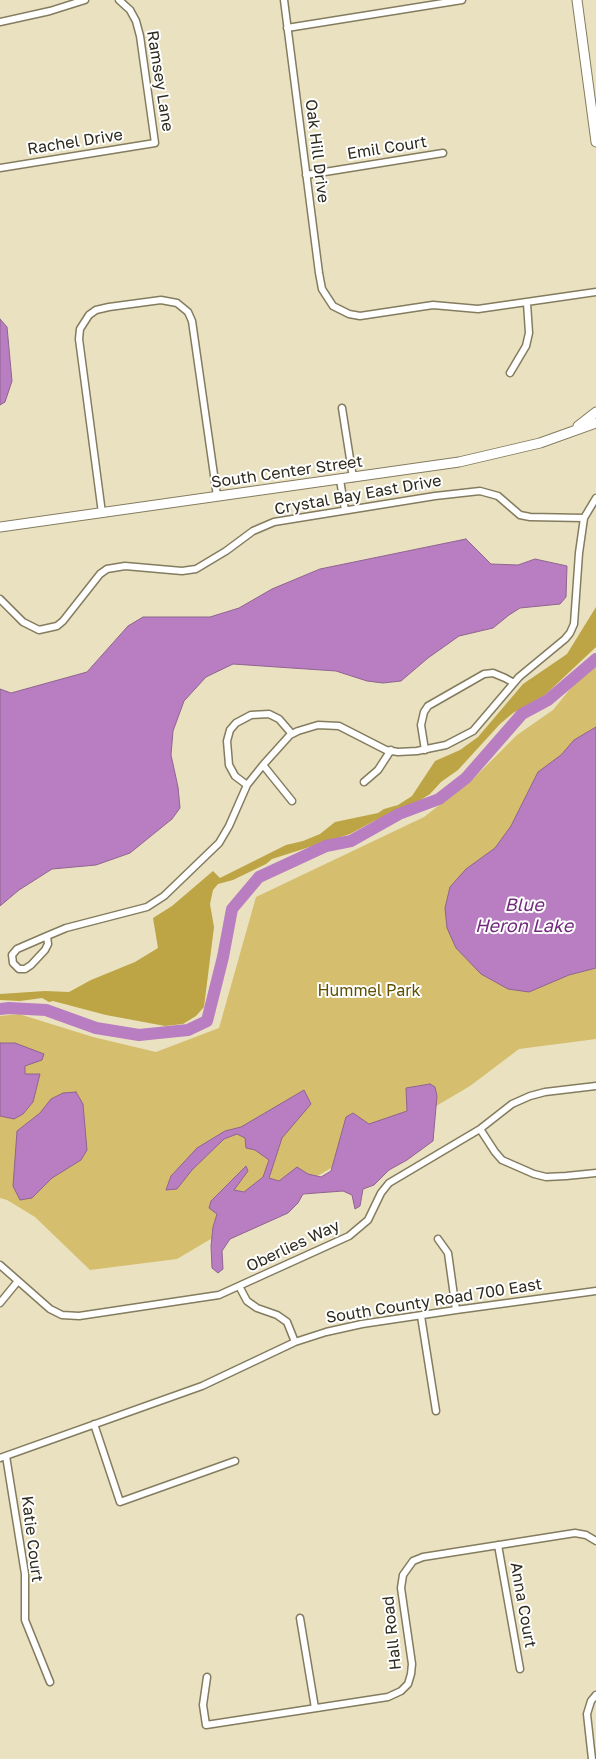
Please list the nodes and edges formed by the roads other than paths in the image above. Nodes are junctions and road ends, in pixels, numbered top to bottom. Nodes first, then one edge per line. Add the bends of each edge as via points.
1 (85, 0) edge
2 (120, 0) edge
3 (284, 0) edge
4 (462, 0) edge
5 (577, 0) edge
6 (0, 22) edge
7 (287, 28) junction
8 (596, 142) edge
9 (155, 143) joint
10 (443, 154) dead end
11 (0, 168) edge
12 (306, 175) junction
13 (596, 292) edge
14 (527, 302) junction
15 (510, 373) dead end
16 (342, 408) dead end
17 (596, 412) edge
18 (596, 423) edge
19 (574, 430) junction
20 (353, 478) junction
21 (340, 480) junction
22 (217, 496) junction
23 (596, 498) edge
24 (345, 510) junction
25 (102, 512) junction
26 (584, 518) junction
27 (0, 528) edge
28 (0, 599) edge
29 (514, 683) junction
30 (292, 734) junction
31 (391, 750) junction
32 (425, 750) junction
33 (263, 765) junction
34 (364, 782) dead end
35 (247, 786) junction
36 (292, 801) dead end
37 (47, 936) junction
38 (596, 1086) edge
39 (480, 1128) junction
40 (596, 1172) edge
41 (438, 1238) dead end
42 (0, 1265) edge
43 (18, 1281) junction
44 (239, 1286) junction
45 (596, 1291) edge
46 (0, 1303) edge
47 (456, 1310) junction
48 (421, 1316) junction
49 (296, 1342) junction
50 (436, 1411) dead end
51 (94, 1424) junction
52 (3, 1457) edge
53 (235, 1461) dead end
54 (596, 1541) edge
55 (498, 1545) junction
56 (300, 1618) dead end
57 (520, 1669) dead end
58 (207, 1677) dead end
59 (50, 1682) dead end
60 (596, 1696) edge
61 (315, 1708) junction
62 (592, 1759) edge

1 - 6 street
2 - 9 street, Ramsey Lane via 136,21
3 - 7 street, Oak Hill Drive
4 - 7 street
5 - 8 main road
7 - 12 street, Oak Hill Drive
9 - 11 street, Rachel Drive
10 - 12 street, Emil Court
12 - 14 street, Oak Hill Drive via 322,289 339,311 360,316 434,306 478,309
13 - 14 street
14 - 15 street via 529,333 526,346
16 - 20 street
17 - 19 main road, South Center Street
18 - 19 main road, South Center Street
19 - 20 main road, South Center Street via 497,454
20 - 21 main road, South Center Street
21 - 22 main road, South Center Street
21 - 24 street
22 - 25 main road, South Center Street
22 - 25 street via 192,321 188,312 169,300 135,304 96,310 80,329
23 - 26 street
24 - 26 street, Crystal Bay East Drive via 480,490 498,496 520,515 530,518
24 - 28 street, Crystal Bay East Drive via 274,522 196,569 182,571 125,566 107,569 57,626 39,630 32,627
25 - 27 main road, South Center Street
26 - 29 street via 574,624 565,639
29 - 32 street via 474,731 446,745
29 - 32 street via 493,674 484,674 428,706 421,719
30 - 31 street via 318,725 339,726
30 - 33 street
30 - 35 street via 279,718 269,714 251,715 236,723 227,741 229,765 235,776
31 - 32 street
31 - 34 street via 378,770
33 - 35 street
33 - 36 street
35 - 37 street via 219,843 160,900 147,907
37 - 37 street via 17,949 12,955 13,963 19,969 31,965 45,950
38 - 39 street, Oberlies Way via 530,1096 512,1104
39 - 40 street via 502,1160 526,1171 546,1177
39 - 44 street, Oberlies Way via 389,1183 368,1220 349,1236
41 - 47 street via 448,1254
42 - 43 street, Oberlies Way
43 - 44 street, Oberlies Way via 50,1309 62,1315 79,1316 219,1295
43 - 46 street
44 - 49 street via 248,1301 257,1308 287,1322
45 - 47 street, South County Road 700 East
47 - 48 street, South County Road 700 East
48 - 49 street, South County Road 700 East via 346,1327
48 - 50 street
49 - 51 street, South County Road 700 East via 202,1386
51 - 52 street, South County Road 700 East
51 - 53 street via 120,1502
52 - 59 street, Katie Court via 25,1574 25,1620
54 - 55 street, Hall Road via 575,1533
55 - 57 street, Anna Court
55 - 61 street, Hall Road via 413,1561 401,1579 400,1588 412,1664 408,1684 388,1697
56 - 61 street
58 - 61 street, Hall Road via 203,1705 206,1725
60 - 62 street via 591,1701 588,1714

